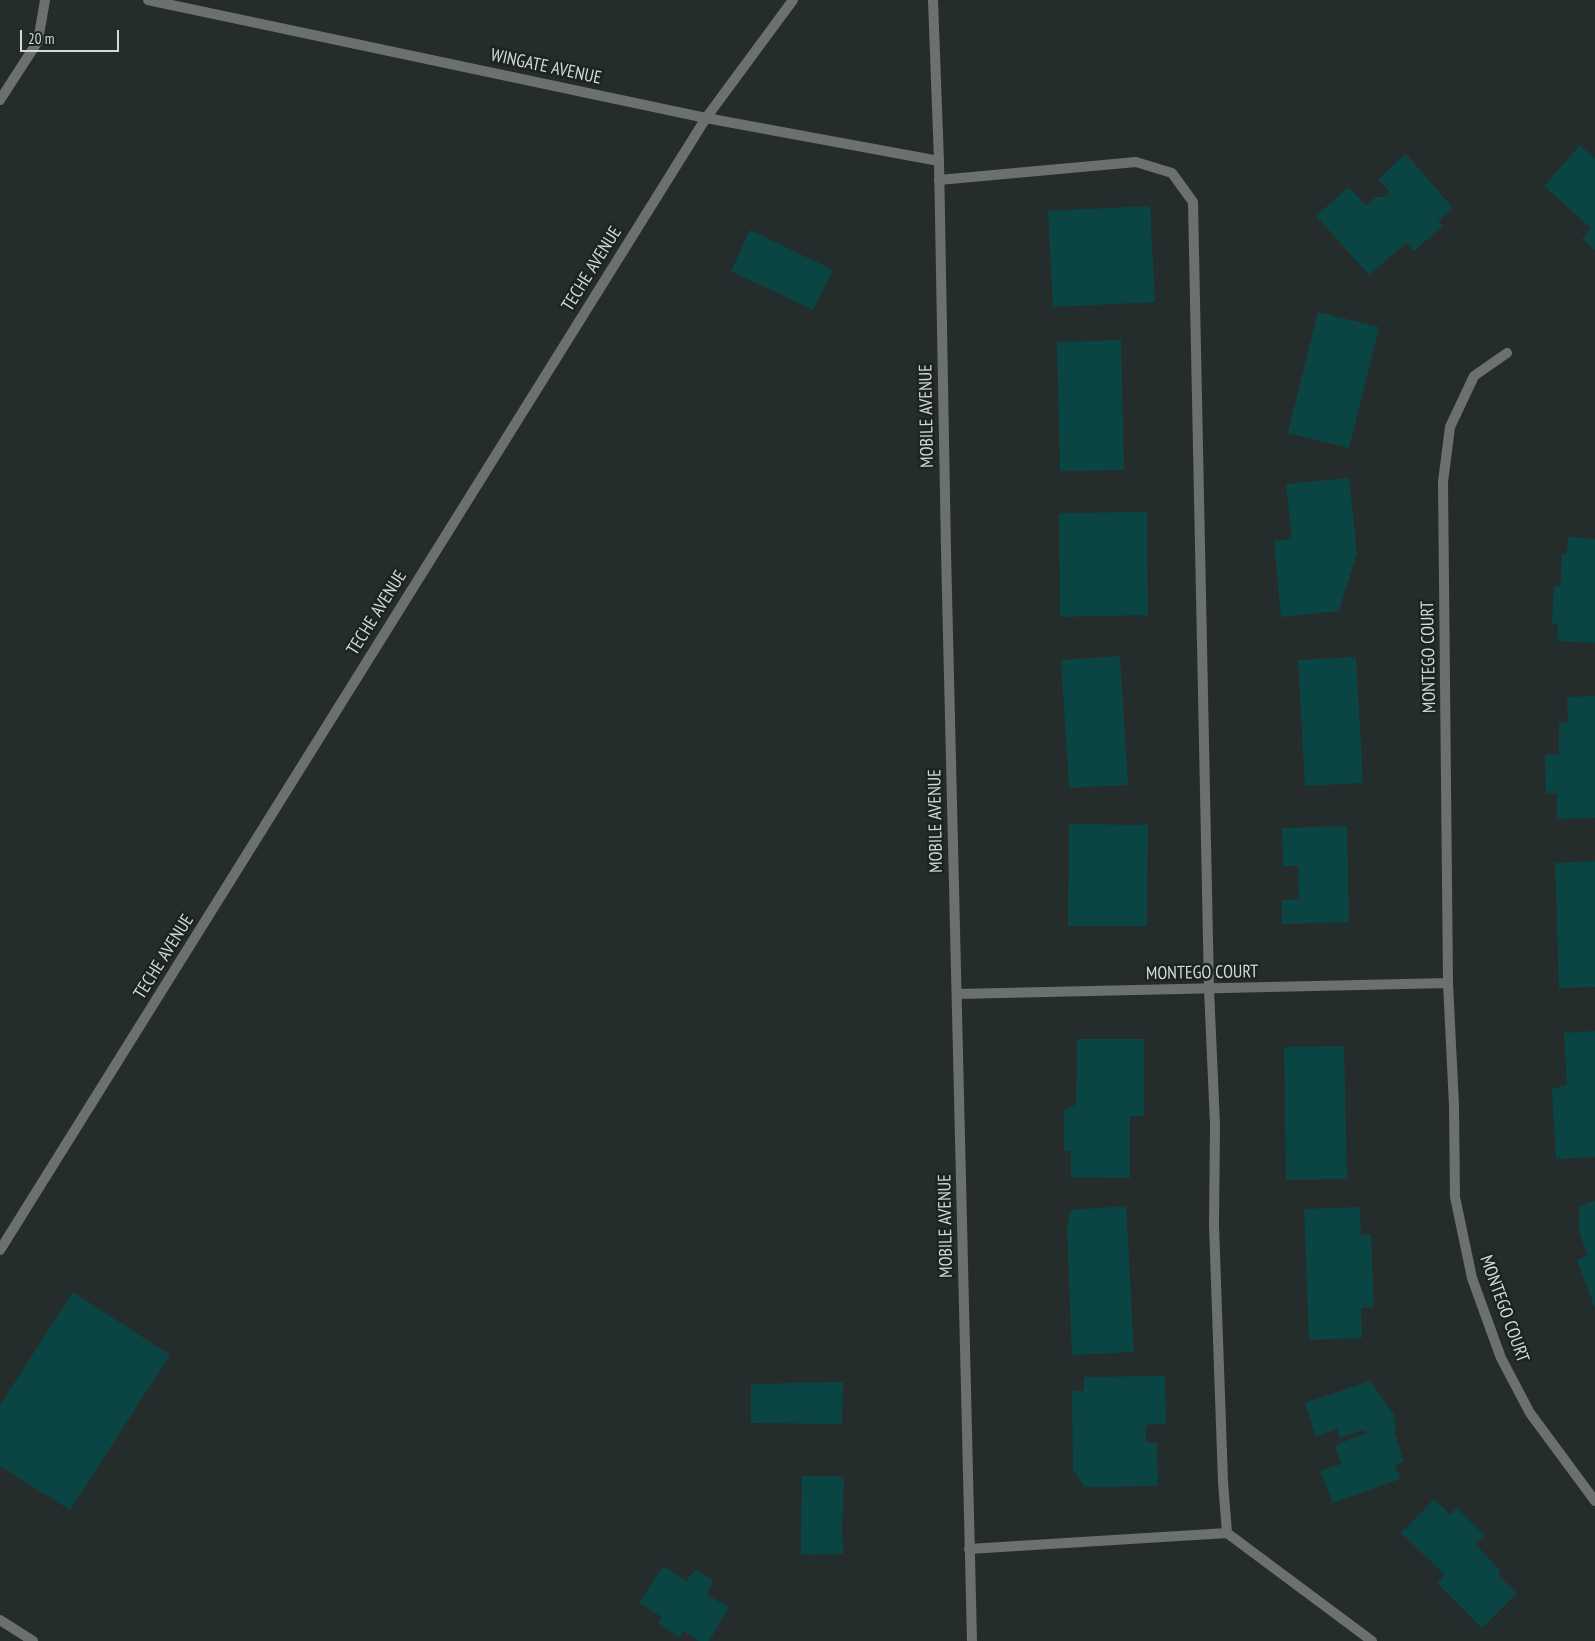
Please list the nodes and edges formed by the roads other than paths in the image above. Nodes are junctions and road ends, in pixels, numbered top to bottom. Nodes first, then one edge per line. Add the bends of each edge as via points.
1 (44, 0) edge
2 (148, 0) edge
3 (792, 0) edge
4 (933, 0) edge
5 (0, 100) edge
6 (706, 118) junction
7 (939, 161) junction
8 (939, 180) junction
9 (1507, 353) dead end
10 (1448, 983) junction
11 (1209, 989) junction
12 (957, 994) junction
13 (0, 1250) edge
14 (1595, 1502) edge
15 (1227, 1534) junction
16 (969, 1549) junction
17 (0, 1620) edge
18 (34, 1641) edge
19 (972, 1641) edge
20 (1372, 1641) edge

1 - 5 street via 38,41
2 - 6 street, WINGATE AVENUE
3 - 6 street, TECHE AVENUE
4 - 7 street, MOBILE AVENUE
6 - 7 street, WINGATE AVENUE
6 - 13 street, TECHE AVENUE
7 - 8 street, MOBILE AVENUE
8 - 11 street via 1136,162 1172,173 1193,202
8 - 12 street, MOBILE AVENUE
9 - 10 street, MONTEGO COURT via 1474,376 1450,427 1443,482
10 - 11 street, MONTEGO COURT
10 - 14 street, MONTEGO COURT via 1455,1198 1472,1278 1501,1358 1530,1413
11 - 12 street, MONTEGO COURT
11 - 15 street via 1222,1472
12 - 16 street, MOBILE AVENUE
15 - 16 street
15 - 20 street
16 - 19 street, MOBILE AVENUE
17 - 18 street

